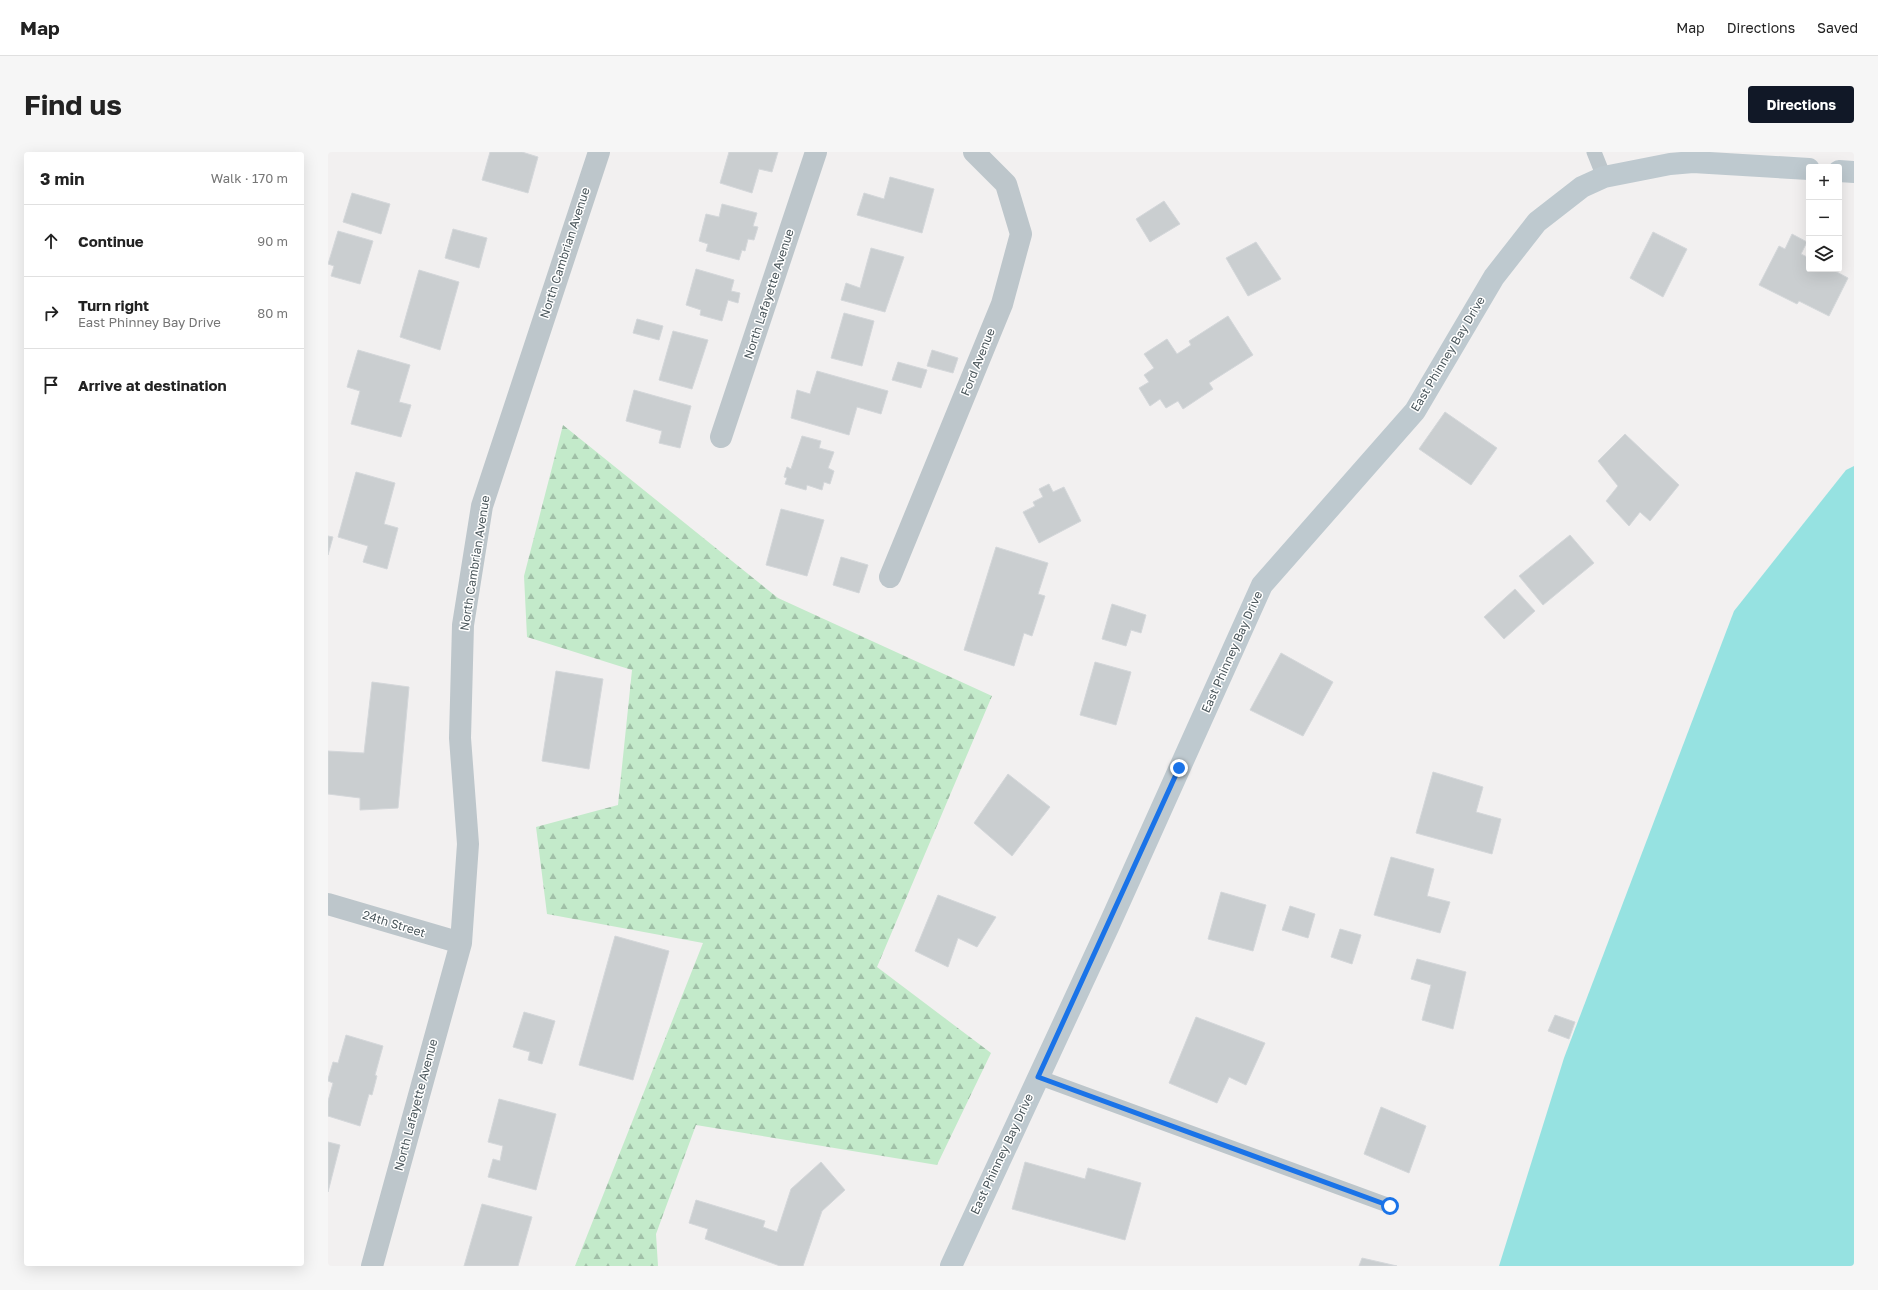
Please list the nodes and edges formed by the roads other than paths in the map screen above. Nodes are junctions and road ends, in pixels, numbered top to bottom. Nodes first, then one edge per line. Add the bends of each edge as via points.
1 (599, 152) edge
2 (816, 152) edge
3 (974, 152) edge
4 (1594, 152) edge
5 (1806, 169) edge
6 (1842, 171) edge
7 (1854, 172) edge
8 (1604, 177) junction
9 (721, 437) dead end
10 (890, 577) dead end
11 (328, 904) edge
12 (461, 944) junction
13 (1038, 1077) junction
14 (1390, 1206) dead end
15 (372, 1266) edge
16 (951, 1266) edge

1 - 12 street, North Cambrian Avenue via 482,506 463,626 460,738 468,844
2 - 9 street, North Lafayette Avenue
3 - 10 street, Ford Avenue via 1006,184 1021,234 1002,304
4 - 8 lane
5 - 8 street, East Phinney Bay Drive via 1693,162
6 - 7 street
8 - 13 street, East Phinney Bay Drive via 1582,187 1537,222 1494,277 1415,411 1262,586
11 - 12 street, 24th Street
12 - 15 street, North Lafayette Avenue
13 - 14 lane
13 - 16 street, East Phinney Bay Drive

